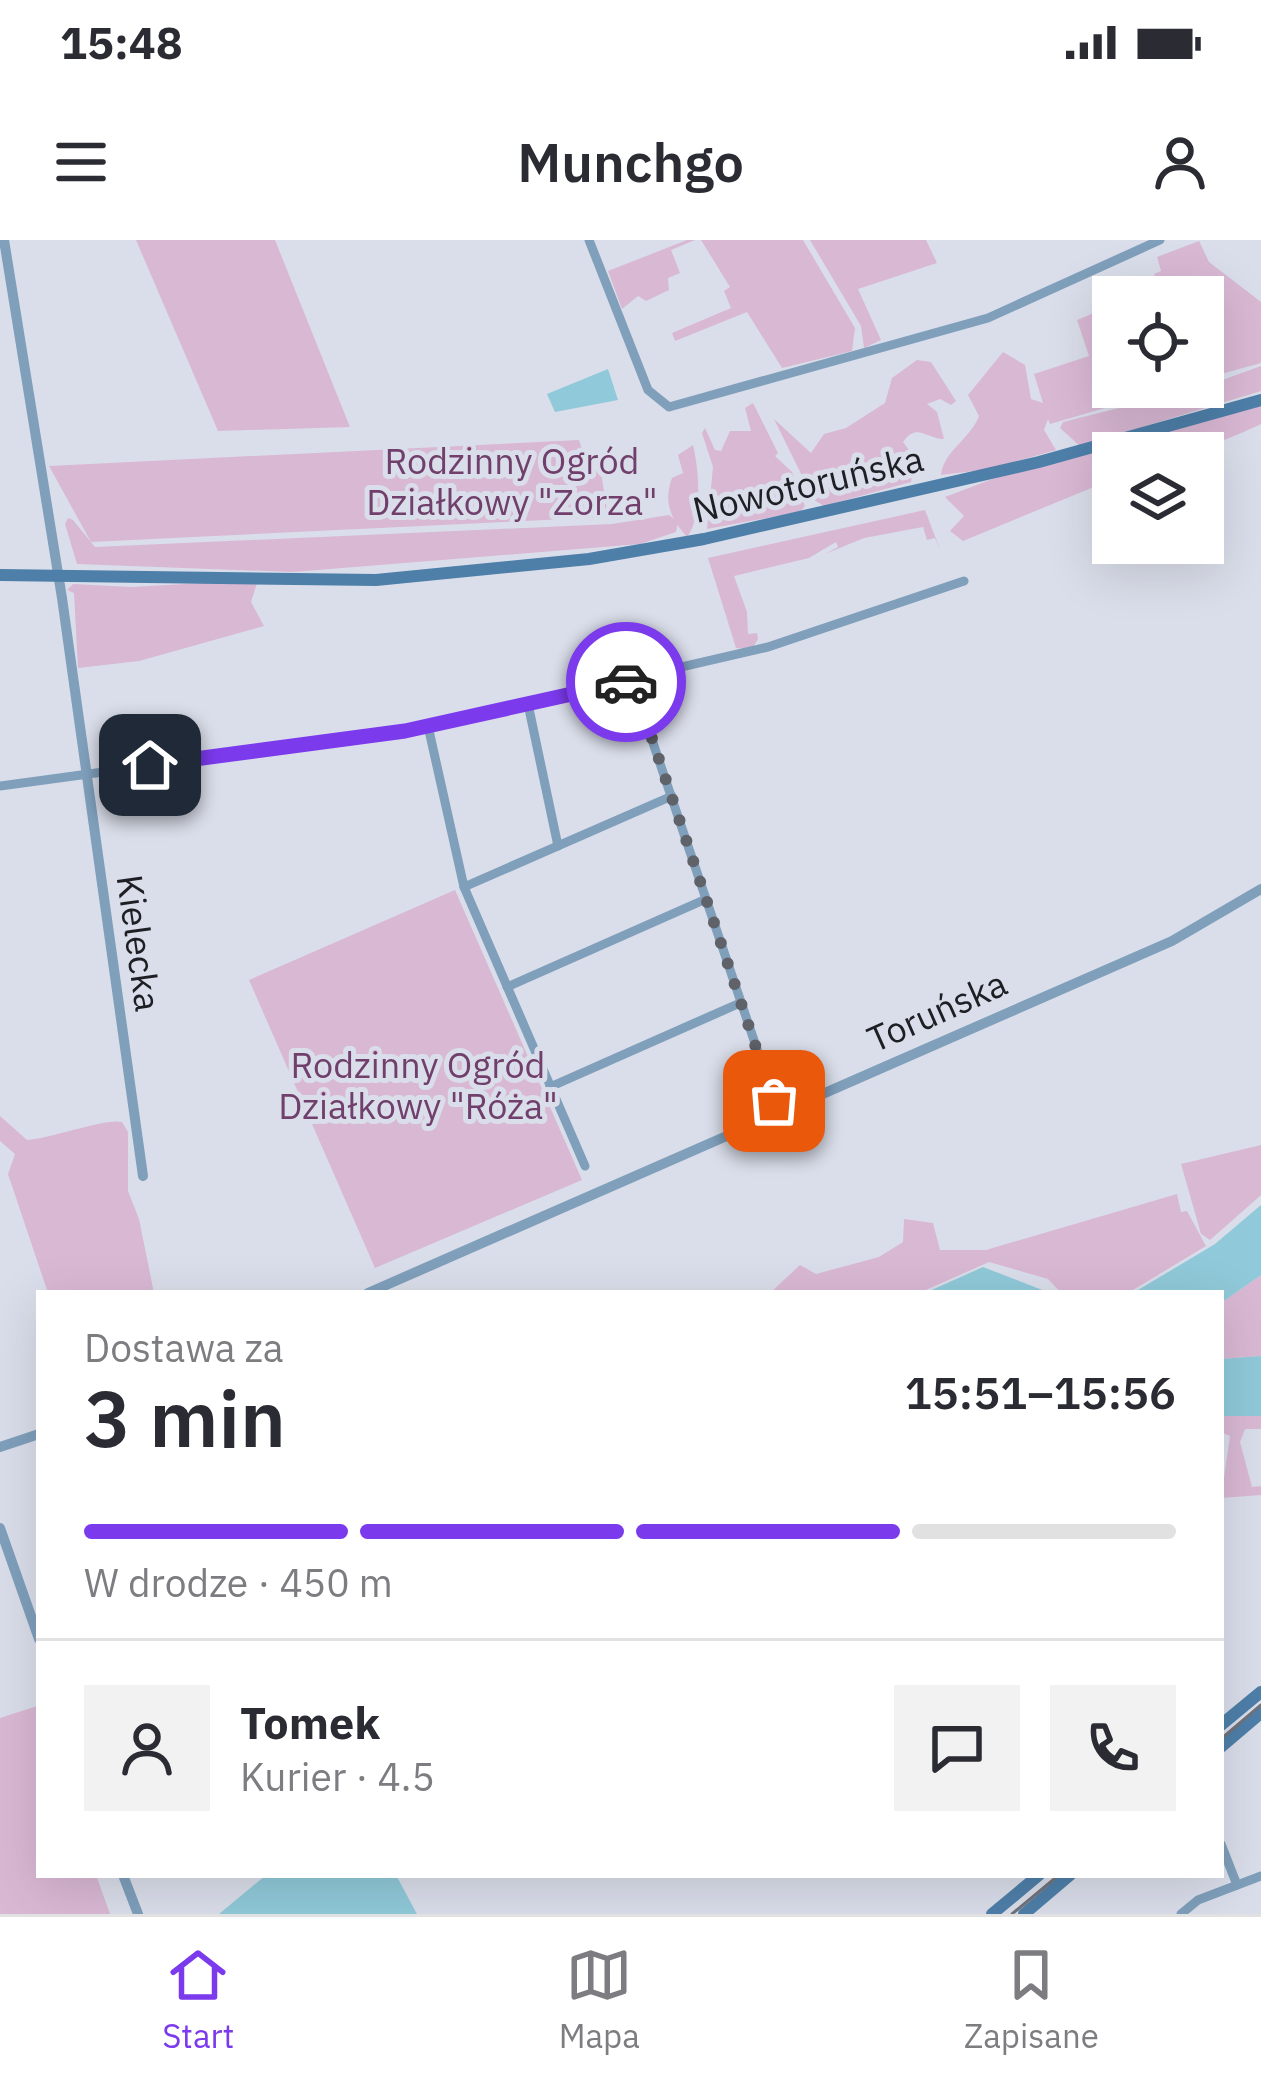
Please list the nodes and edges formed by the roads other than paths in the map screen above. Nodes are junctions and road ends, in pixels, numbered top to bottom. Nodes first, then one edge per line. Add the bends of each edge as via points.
1 (4, 240) edge
2 (589, 240) edge
3 (1160, 240) edge
4 (1261, 400) edge
5 (0, 575) edge
6 (58, 575) junction
7 (964, 581) dead end
8 (632, 681) junction
9 (528, 704) junction
10 (428, 726) junction
11 (86, 776) junction
12 (0, 786) edge
13 (671, 796) junction
14 (558, 846) junction
15 (464, 887) junction
16 (1261, 889) edge
17 (706, 899) junction
18 (507, 987) junction
19 (740, 1003) junction
20 (550, 1087) junction
21 (779, 1114) junction
22 (585, 1166) dead end
23 (143, 1176) dead end
24 (375, 1290) edge
25 (36, 1435) edge
26 (0, 1448) edge
27 (0, 1528) edge
28 (36, 1630) edge
29 (1261, 1692) edge
30 (1261, 1714) edge
31 (1224, 1723) edge
32 (1224, 1745) edge
33 (1224, 1852) edge
34 (1261, 1876) edge
35 (124, 1878) edge
36 (1035, 1878) edge
37 (1066, 1878) edge
38 (1237, 1885) junction
39 (138, 1914) edge
40 (992, 1914) edge
41 (1024, 1914) edge
42 (1181, 1914) edge

1 - 6 street, Kielecka
2 - 3 street via 648,390 669,407 988,318
4 - 6 main road, Nowotoruńska via 1039,462 590,559 376,580
5 - 6 main road, Nowotoruńska
6 - 11 street, Kielecka
7 - 8 street via 768,647
8 - 9 street
8 - 13 street
9 - 10 street
9 - 14 street
10 - 11 street
10 - 15 street
11 - 12 street
11 - 23 street, Kielecka
13 - 14 street
13 - 17 street
14 - 15 street
15 - 18 street
16 - 21 street, Toruńska via 1172,941
17 - 18 street
17 - 19 street
18 - 20 street
19 - 20 street
19 - 21 street
20 - 22 street
21 - 24 street, Toruńska
25 - 26 street
27 - 28 street
29 - 31 main road
30 - 32 main road
33 - 38 street
34 - 38 street
35 - 39 street
36 - 40 main road
37 - 41 main road
38 - 42 street

